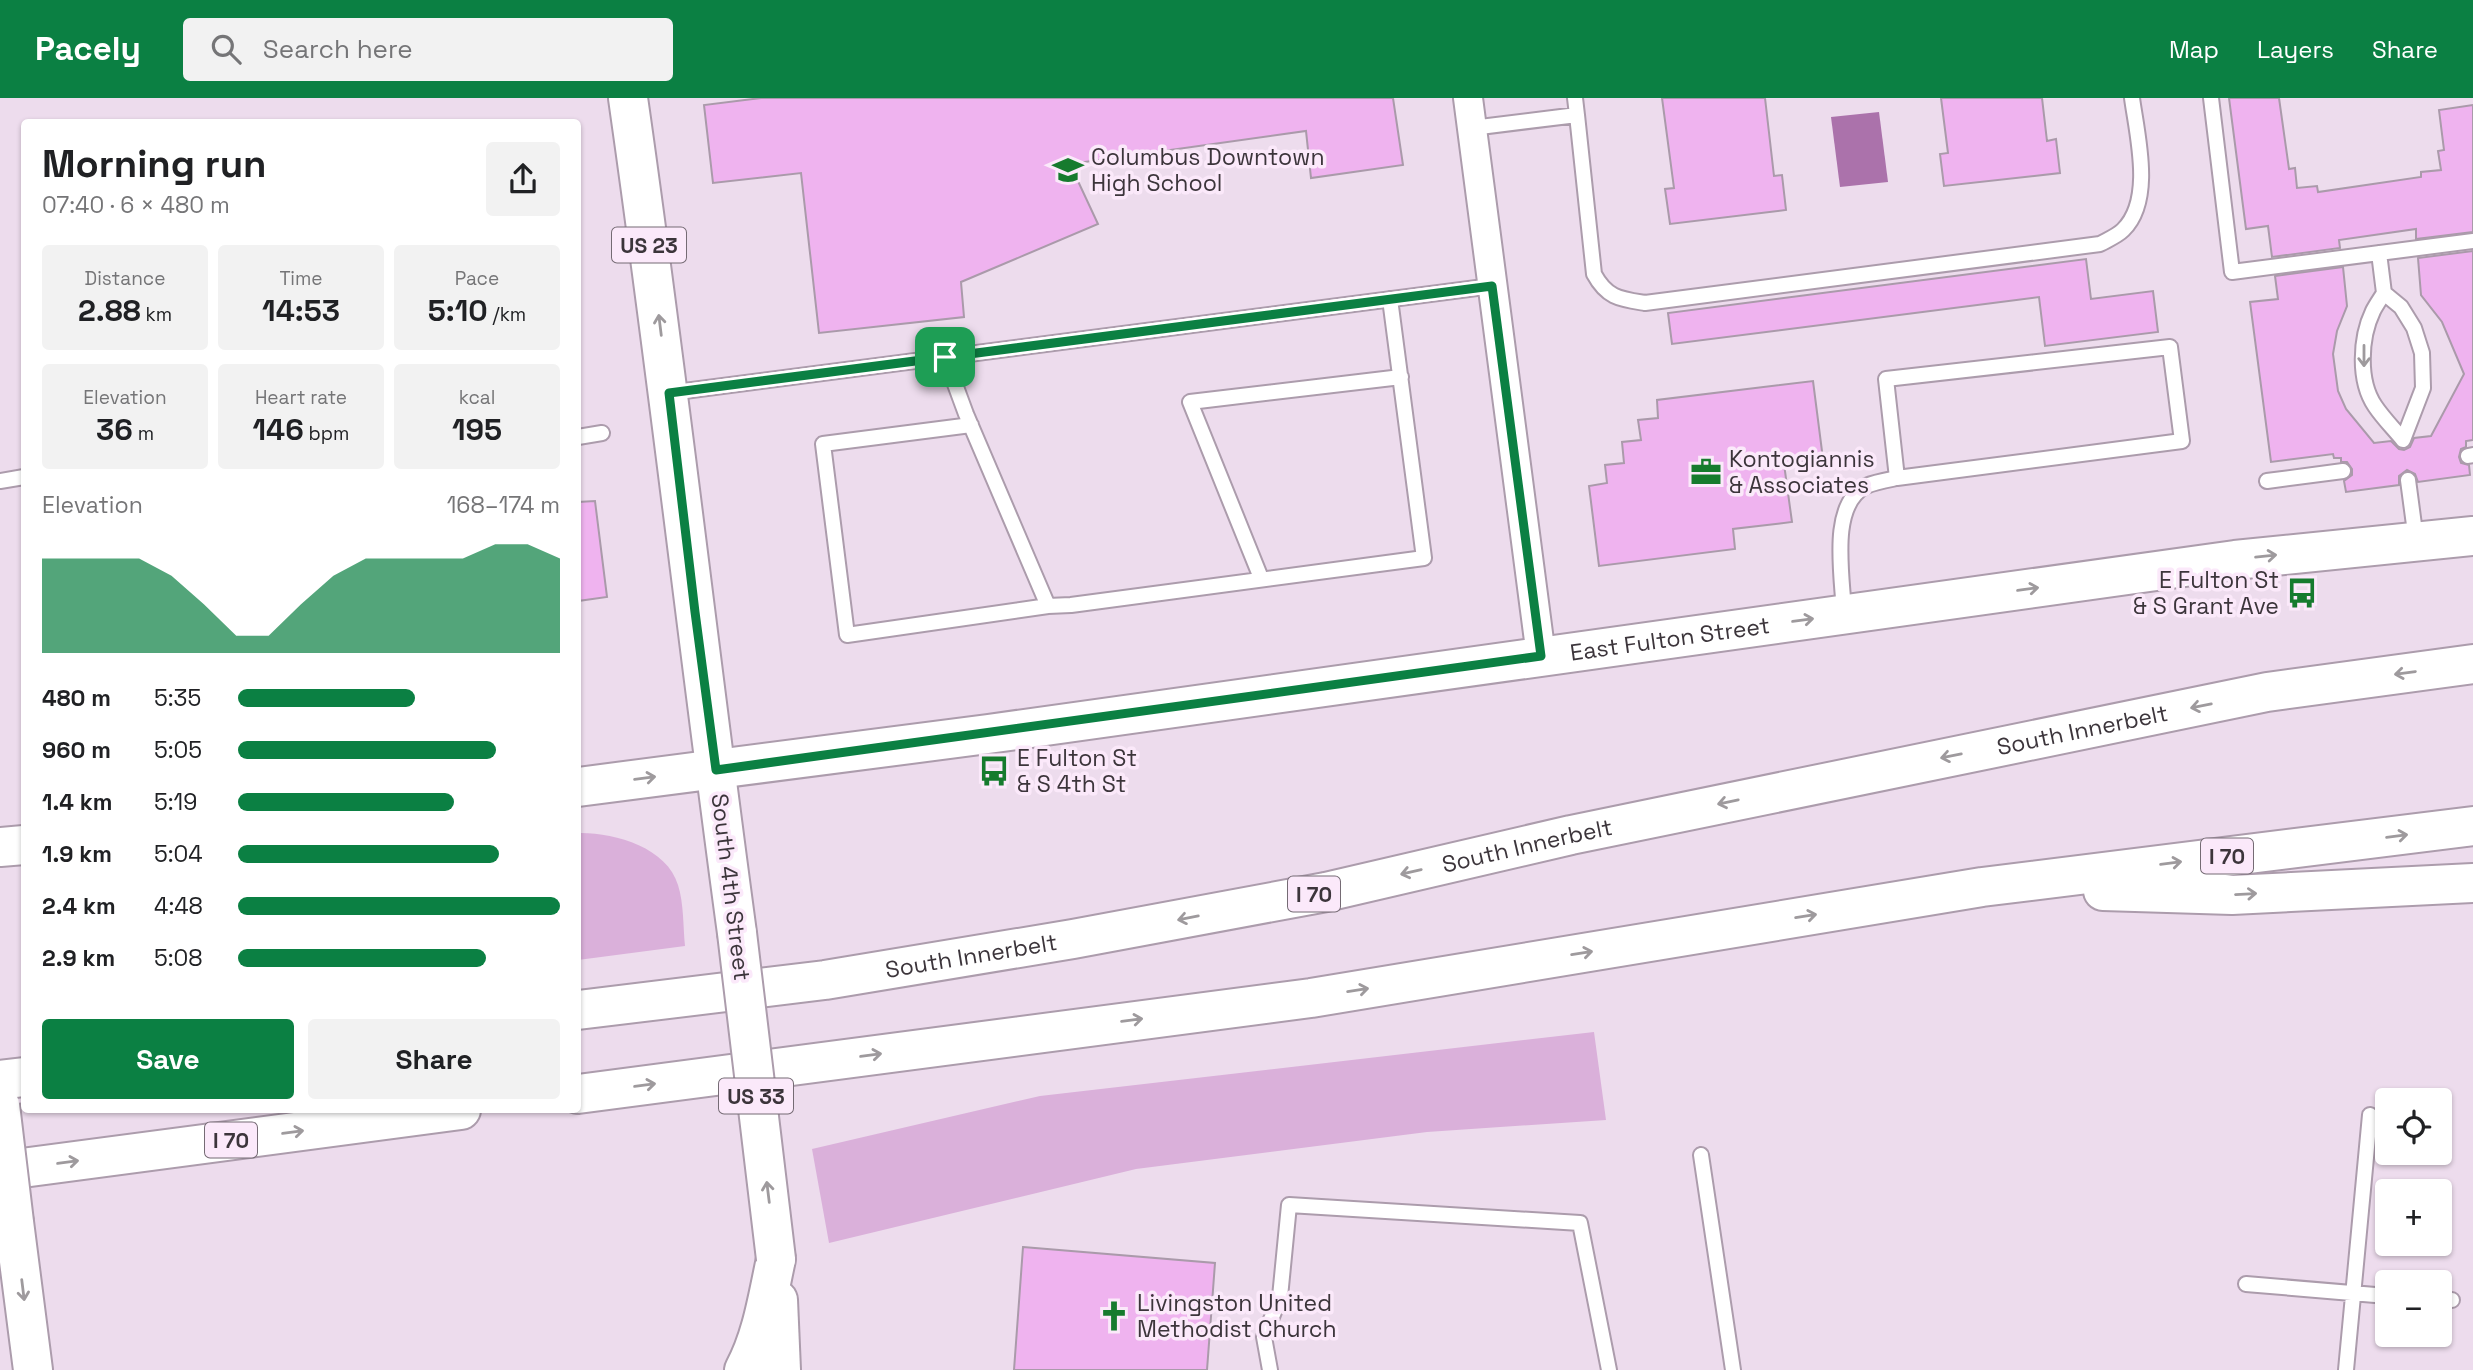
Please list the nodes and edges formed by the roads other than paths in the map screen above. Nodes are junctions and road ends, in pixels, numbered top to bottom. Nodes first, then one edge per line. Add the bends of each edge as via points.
1 (628, 98) edge
2 (1468, 98) edge
3 (1575, 98) edge
4 (2132, 98) edge
5 (2211, 98) edge
6 (1577, 115) junction
7 (1472, 128) junction
8 (2473, 241) edge
9 (2379, 253) junction
10 (1492, 286) junction
11 (2384, 293) junction
12 (1390, 299) junction
13 (945, 357) junction
14 (1401, 377) junction
15 (669, 393) junction
16 (971, 425) junction
17 (602, 433) dead end
18 (581, 436) edge
19 (2343, 471) dead end
20 (21, 478) edge
21 (1897, 478) junction
22 (2408, 480) dead end
23 (0, 481) edge
24 (2267, 481) dead end
25 (2473, 536) edge
26 (2416, 541) junction
27 (1261, 578) junction
28 (1048, 606) junction
29 (1844, 614) junction
30 (1541, 656) junction
31 (2473, 664) edge
32 (716, 770) junction
33 (581, 787) edge
34 (2473, 826) edge
35 (21, 845) edge
36 (0, 847) edge
37 (2473, 883) edge
38 (1982, 887) junction
39 (581, 1010) edge
40 (21, 1077) edge
41 (0, 1080) edge
42 (581, 1094) edge
43 (0, 1105) edge
44 (438, 1113) edge
45 (2370, 1115) dead end
46 (1701, 1155) dead end
47 (0, 1171) edge
48 (776, 1259) junction
49 (2246, 1284) dead end
50 (2353, 1294) junction
51 (2375, 1295) edge
52 (33, 1370) edge
53 (744, 1370) edge
54 (781, 1370) edge
55 (1270, 1370) edge
56 (1609, 1370) edge
57 (1733, 1370) edge
58 (2346, 1370) edge

15 -> 1 main road, South 4th Street / US 23
2 - 7 street
3 - 6 lane
4 - 6 lane via 2141,161 2136,211 2123,231 2099,244 1645,303 1618,299 1601,287 1594,274
5 - 9 lane via 2232,272
6 - 7 lane
7 - 10 street
8 - 9 lane
9 - 11 lane
10 - 12 lane
10 - 30 street
11 -> 11 lane via 2372,312 2363,357 2374,404 2403,440 2423,388 2422,353 2414,328
12 - 13 lane
12 - 14 lane
13 - 15 lane
13 - 16 lane
14 - 27 lane via 1424,558
14 - 27 lane via 1191,402
15 - 32 main road, South 4th Street / US 23
16 - 28 lane
16 - 28 lane via 823,444 847,635
17 - 18 lane
19 - 24 lane
20 - 23 lane
21 - 21 lane via 1886,379 2170,347 2182,441
21 - 29 lane via 1866,486 1852,498 1844,515 1840,529
22 - 26 lane
25 - 26 main road, East Fulton Street
29 -> 26 main road, East Fulton Street via 2235,560
27 - 28 lane
30 -> 29 main road, East Fulton Street
30 - 32 main road, East Fulton Street
31 -> 39 main road, South Innerbelt / I 70 via 2267,692 1571,835 1326,892 1073,939 825,980
33 -> 32 main road, East Fulton Street
48 -> 32 main road, South 4th Street / US 33, bridge
38 -> 34 main road, I 70
35 - 36 main road
38 -> 37 main road via 2232,895
42 -> 38 main road, I 70 via 1311,998
40 - 41 main road
43 -> 52 main road, bridge
47 -> 44 main road, I 70
45 - 50 lane
46 - 57 lane
48 - 53 main road, South 4th Street via 764,1314
48 - 54 main road, South 4th Street / US 33
49 - 50 lane
50 - 51 lane
50 - 58 lane
55 - 56 lane via 1264,1337 1280,1297 1289,1205 1580,1223

